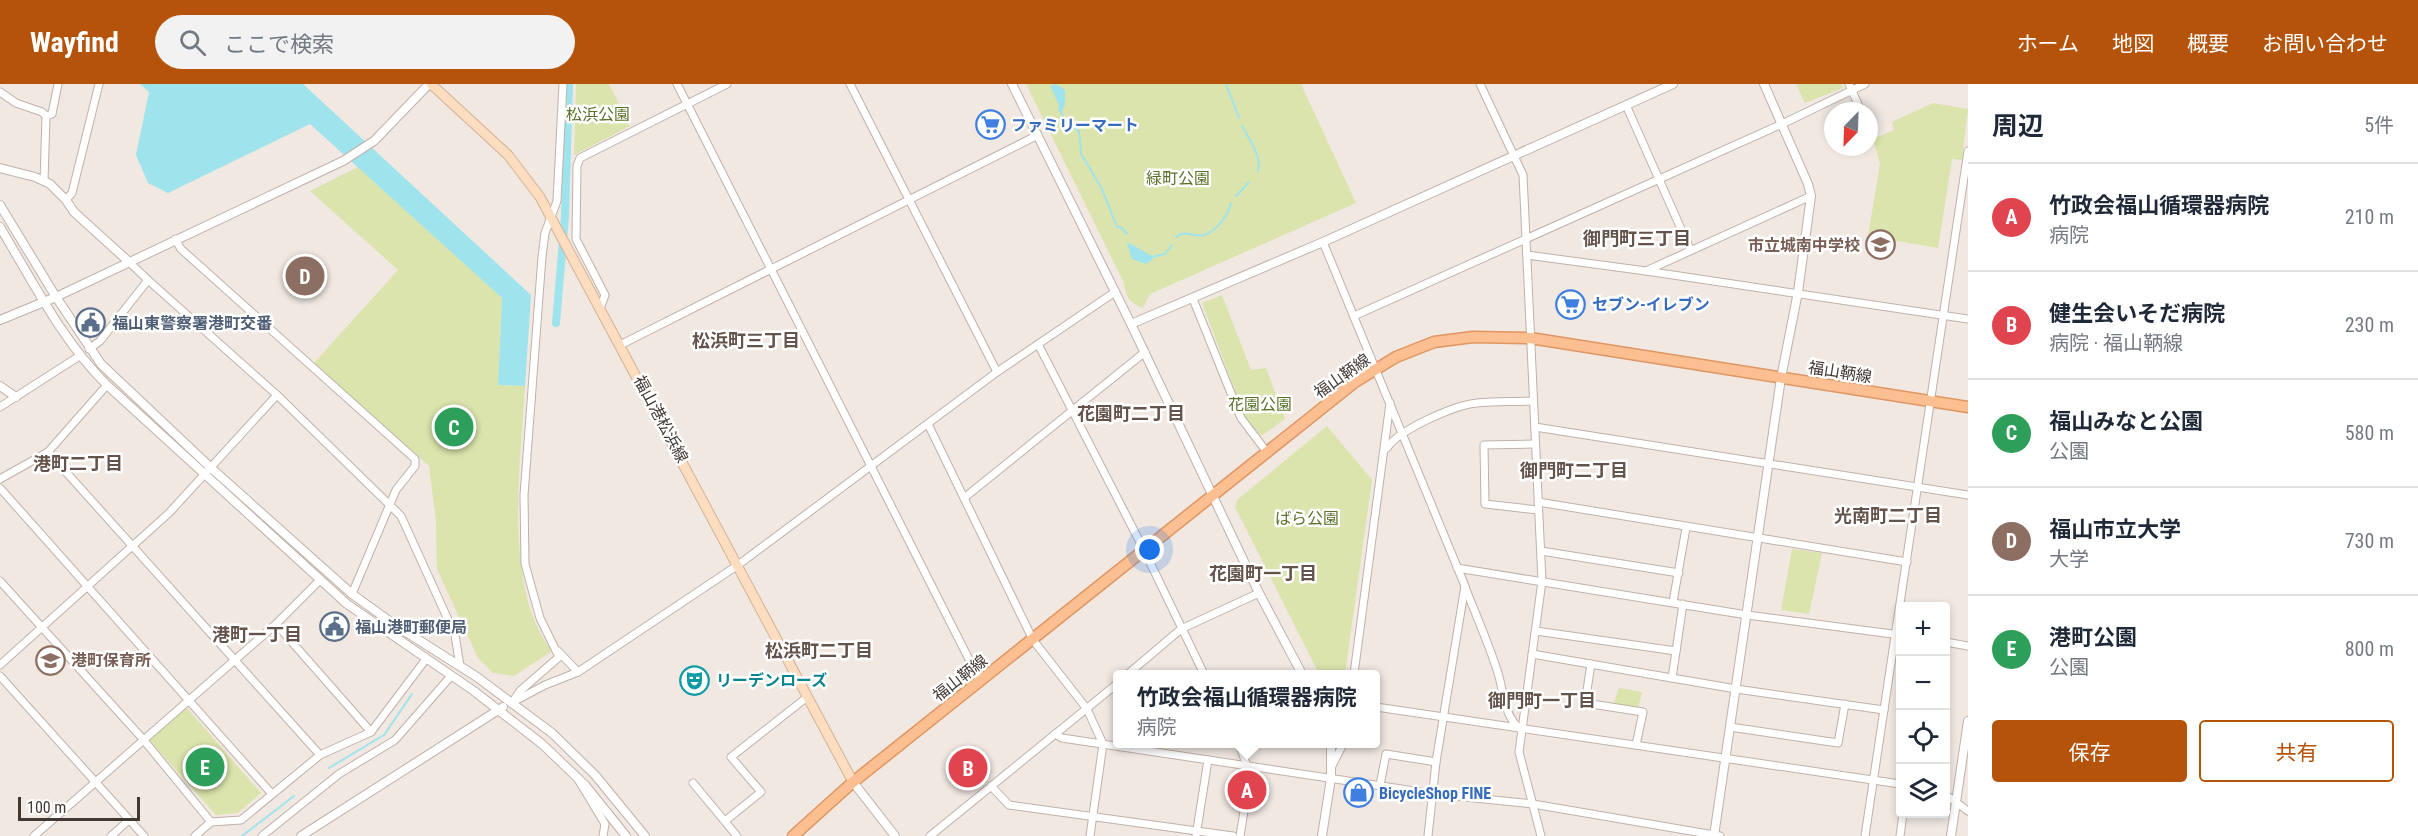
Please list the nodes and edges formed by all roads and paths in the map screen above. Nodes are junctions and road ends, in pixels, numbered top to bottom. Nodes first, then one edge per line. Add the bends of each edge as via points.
1 (58, 84) edge
2 (99, 84) edge
3 (430, 84) edge
4 (562, 84) edge
5 (677, 84) edge
6 (727, 84) edge
7 (850, 84) edge
8 (1012, 84) edge
9 (1480, 84) edge
10 (1673, 84) edge
11 (1764, 84) edge
12 (1865, 84) edge
13 (1850, 87) edge
14 (0, 92) edge
15 (1857, 102) edge
16 (687, 103) junction
17 (1626, 105) junction
18 (46, 116) junction
19 (1782, 124) junction
20 (1038, 135) junction
21 (1968, 151) edge
22 (1514, 155) junction
23 (0, 168) edge
24 (1658, 179) junction
25 (44, 181) junction
26 (1966, 182) edge
27 (1811, 196) junction
28 (910, 198) junction
29 (66, 200) junction
30 (0, 205) edge
31 (550, 217) junction
32 (0, 226) edge
33 (1526, 237) junction
34 (175, 239) junction
35 (1323, 242) junction
36 (1690, 249) junction
37 (1527, 255) junction
38 (129, 261) junction
39 (770, 268) junction
40 (1646, 271) junction
41 (148, 280) junction
42 (1115, 292) junction
43 (1798, 292) junction
44 (56, 297) junction
45 (1192, 299) junction
46 (44, 302) junction
47 (601, 306) junction
48 (1943, 315) junction
49 (1354, 316) junction
50 (1968, 319) edge
51 (0, 320) edge
52 (1131, 324) junction
53 (1530, 338) junction
54 (621, 344) junction
55 (1038, 344) junction
56 (90, 349) junction
57 (1145, 352) junction
58 (81, 355) junction
59 (1377, 369) junction
60 (997, 372) junction
61 (1781, 378) junction
62 (107, 385) junction
63 (0, 386) edge
64 (277, 395) junction
65 (16, 397) junction
66 (1390, 401) junction
67 (1533, 401) junction
68 (1932, 401) junction
69 (0, 407) edge
70 (1968, 407) edge
71 (1074, 412) junction
72 (928, 424) junction
73 (1535, 427) junction
74 (1403, 434) junction
75 (1534, 444) junction
76 (1385, 450) junction
77 (1266, 451) junction
78 (48, 452) junction
79 (1770, 464) junction
80 (872, 466) junction
81 (206, 470) junction
82 (0, 479) edge
83 (1919, 487) junction
84 (0, 488) edge
85 (1213, 495) junction
86 (1968, 495) edge
87 (964, 498) junction
88 (390, 503) junction
89 (1538, 506) junction
90 (1686, 528) junction
91 (1758, 540) junction
92 (133, 545) junction
93 (1144, 550) junction
94 (1541, 550) junction
95 (1907, 562) junction
96 (738, 565) junction
97 (1456, 568) junction
98 (1679, 573) junction
99 (320, 580) junction
100 (0, 581) edge
101 (1542, 581) junction
102 (90, 586) junction
103 (1465, 586) junction
104 (1259, 593) junction
105 (352, 594) junction
106 (1673, 602) junction
107 (1902, 602) edge
108 (1683, 604) junction
109 (1747, 615) junction
110 (276, 624) junction
111 (42, 628) junction
112 (1181, 629) junction
113 (1536, 631) junction
114 (1896, 635) edge
115 (1033, 640) junction
116 (1950, 643) edge
117 (1896, 646) edge
118 (1968, 646) edge
119 (558, 651) junction
120 (1676, 651) junction
121 (1532, 654) junction
122 (426, 659) junction
123 (235, 660) junction
124 (1591, 664) junction
125 (0, 665) edge
126 (460, 666) junction
127 (1134, 670) edge
128 (1202, 670) edge
129 (1299, 670) edge
130 (1355, 670) edge
131 (578, 672) junction
132 (0, 676) edge
133 (451, 676) junction
134 (1672, 678) junction
135 (980, 681) junction
136 (1113, 687) edge
137 (1736, 689) junction
138 (806, 698) junction
139 (187, 699) junction
140 (511, 703) junction
141 (1845, 704) junction
142 (1380, 708) edge
143 (1087, 709) junction
144 (499, 710) junction
145 (1884, 710) junction
146 (1444, 716) junction
147 (1968, 721) edge
148 (1730, 727) junction
149 (1520, 729) junction
150 (371, 732) junction
151 (1055, 734) junction
152 (142, 738) junction
153 (1103, 744) junction
154 (1636, 745) junction
155 (1113, 746) edge
156 (1129, 748) edge
157 (1241, 748) edge
158 (1331, 748) edge
159 (1341, 748) edge
160 (320, 755) junction
161 (1725, 758) junction
162 (1208, 760) junction
163 (1436, 762) junction
164 (1250, 766) junction
165 (1331, 768) junction
166 (578, 778) junction
167 (1330, 778) junction
168 (1873, 780) junction
169 (94, 781) junction
170 (854, 782) junction
171 (693, 783) dead end
172 (1896, 783) edge
173 (1380, 785) junction
174 (991, 786) junction
175 (272, 794) junction
176 (1435, 794) junction
177 (1950, 797) edge
178 (1957, 801) junction
179 (1533, 804) junction
180 (1968, 810) edge
181 (1093, 817) junction
182 (1902, 818) edge
183 (129, 820) junction
184 (725, 821) junction
185 (211, 822) junction
186 (1197, 833) edge
187 (794, 834) edge
188 (34, 836) edge
189 (111, 836) edge
190 (144, 836) edge
191 (195, 836) edge
192 (262, 836) edge
193 (302, 836) edge
194 (603, 836) edge
195 (626, 836) edge
196 (645, 836) edge
197 (736, 836) edge
198 (895, 836) edge
199 (930, 836) edge
200 (1090, 836) edge
201 (1233, 836) edge
202 (1240, 836) edge
203 (1322, 836) edge
204 (1428, 836) edge
205 (1541, 836) edge
206 (1716, 836) edge
207 (1865, 836) edge
208 (1900, 836) edge
209 (1951, 836) edge

1 - 18 street via 52,114
2 - 29 street via 72,193
3 - 31 main road, 福山港松浜線 via 508,154
3 - 34 street via 374,141 343,161
4 - 31 street via 557,201
5 - 16 street
6 - 16 street
7 - 28 street
8 - 20 street
9 - 22 street
10 - 17 street
11 - 19 street
12 - 13 street
13 - 15 street
13 - 19 street
14 - 18 street
16 - 39 street
16 - 47 street via 580,158 576,238 604,295
17 - 22 street
17 - 24 street
18 - 25 street
19 - 24 street
19 - 27 street
20 - 28 street
20 - 42 street
21 - 26 street
22 - 33 street via 1523,176
22 - 35 street
23 - 25 street
24 - 33 street
24 - 36 street
25 - 29 street
26 - 48 street
27 - 36 street
27 - 43 street
28 - 39 street
28 - 60 street
29 - 38 street via 74,212
30 - 44 street
31 - 47 main road, 福山港松浜線
31 - 119 street via 542,257 524,495 524,553 540,618
32 - 46 street
33 - 37 street
33 - 49 street
34 - 38 street
34 - 88 street via 181,249 415,459 415,466
35 - 45 street
35 - 49 street
36 - 40 street
37 - 40 street
37 - 53 street
38 - 41 street
38 - 44 street
39 - 54 street
39 - 80 street
40 - 43 street
41 - 56 street
41 - 64 street
42 - 52 street
42 - 55 street
43 - 48 street
43 - 61 street
44 - 46 street
44 - 56 street
45 - 52 street
45 - 77 street via 1241,418
46 - 51 street
46 - 58 street
47 - 54 main road, 福山港松浜線
48 - 50 street
48 - 68 street
49 - 59 street
52 - 57 street
53 - 59 main road, 福山鞆線 via 1473,337 1434,342
53 - 61 main road, 福山鞆線
53 - 67 street
54 - 96 main road, 福山港松浜線
55 - 60 street
55 - 71 street
56 - 81 street
57 - 71 street
57 - 85 street
58 - 62 street
58 - 65 street
59 - 66 street
59 - 77 main road, 福山鞆線
60 - 72 street
61 - 68 main road, 福山鞆線
61 - 79 street
62 - 78 street
62 - 81 street
63 - 65 street
64 - 81 street
64 - 88 street
65 - 69 street
66 - 74 street
66 - 76 street
67 - 73 street
67 - 74 street via 1467,405
68 - 70 main road, 福山鞆線
68 - 83 street
71 - 87 street
71 - 93 street
72 - 80 street
72 - 87 street
73 - 75 street
73 - 79 street
74 - 76 street
74 - 97 street
75 - 89 street
75 - 89 street via 1484,445 1485,504
76 - 130 street
77 - 85 main road, 福山鞆線
78 - 82 street
78 - 92 street
79 - 83 street
79 - 91 street
80 - 96 street
80 - 135 street
81 - 92 street via 169,513
81 - 99 street
81 - 105 street
83 - 86 street
83 - 95 street
84 - 102 street
85 - 93 main road, 福山鞆線
85 - 104 street
87 - 115 street
88 - 105 street
88 - 126 street via 401,516 455,635
89 - 90 street
89 - 94 street
90 - 91 street
90 - 98 street
91 - 95 street
91 - 109 street
92 - 102 street
92 - 123 street
93 - 112 street
93 - 115 main road, 福山鞆線
94 - 98 street
94 - 101 street
95 - 107 street
96 - 131 street
96 - 138 main road, 福山港松浜線
97 - 101 street
97 - 103 street
98 - 106 street
99 - 110 street
99 - 122 street via 347,604
100 - 111 street
101 - 106 street
101 - 113 street
102 - 111 street
102 - 139 street
103 - 146 street
103 - 149 street via 1498,672 1509,714
104 - 112 street
104 - 129 street
105 - 126 street
106 - 108 street
108 - 109 street
108 - 120 street
109 - 114 street
109 - 137 street
110 - 123 street
110 - 150 street
111 - 125 street
111 - 152 street
112 - 127 street
112 - 128 street
113 - 120 street
113 - 121 street
115 - 135 main road, 福山鞆線
115 - 143 street
116 - 118 street
117 - 145 street
119 - 131 street
119 - 140 street via 557,662
120 - 134 street
121 - 124 street
121 - 149 street
122 - 133 street
122 - 150 street
123 - 139 street
123 - 160 street
124 - 134 street
124 - 154 street via 1585,703 1643,712
126 - 140 street
131 - 140 street
132 - 169 street
133 - 144 street
133 - 192 street via 395,740 339,774
134 - 137 street
135 - 170 main road, 福山鞆線
136 - 143 street
137 - 141 street
137 - 148 street
138 - 170 main road, 福山港松浜線
138 - 184 street via 731,757 761,792
139 - 152 street
139 - 175 street
140 - 144 street
140 - 196 street via 552,733 596,775
141 - 145 street
141 - 148 street via 1838,743
142 - 146 street
143 - 151 street
143 - 153 street
144 - 166 street
144 - 193 street
145 - 168 street
146 - 149 street
146 - 163 street
147 - 178 street
148 - 161 street
149 - 154 street
149 - 179 street via 1519,752
150 - 160 street
151 - 153 street
151 - 174 street
152 - 169 street
152 - 185 street
153 - 155 street
153 - 181 street
154 - 161 street
156 - 162 street
157 - 164 street
158 - 165 street
159 - 165 street
160 - 175 street
161 - 168 street
161 - 206 street
162 - 164 street
162 - 186 street
163 - 173 street via 1386,754
163 - 176 street
164 - 167 street
164 - 202 street
165 - 167 street
166 - 194 street via 605,824
166 - 195 street
167 - 173 street
167 - 203 street
168 - 172 street
168 - 207 street
169 - 183 street
169 - 188 street
170 - 187 main road, 福山鞆線
170 - 198 street
171 - 184 street
173 - 176 street
174 - 181 street via 1009,805
174 - 199 street
175 - 185 street via 241,820
176 - 179 street
176 - 204 street
177 - 178 street
178 - 180 street
178 - 209 street
179 - 205 street
179 - 206 street
181 - 186 street
181 - 200 street
182 - 208 street
183 - 189 street
183 - 190 street
184 - 197 street
185 - 191 street
186 - 201 street

